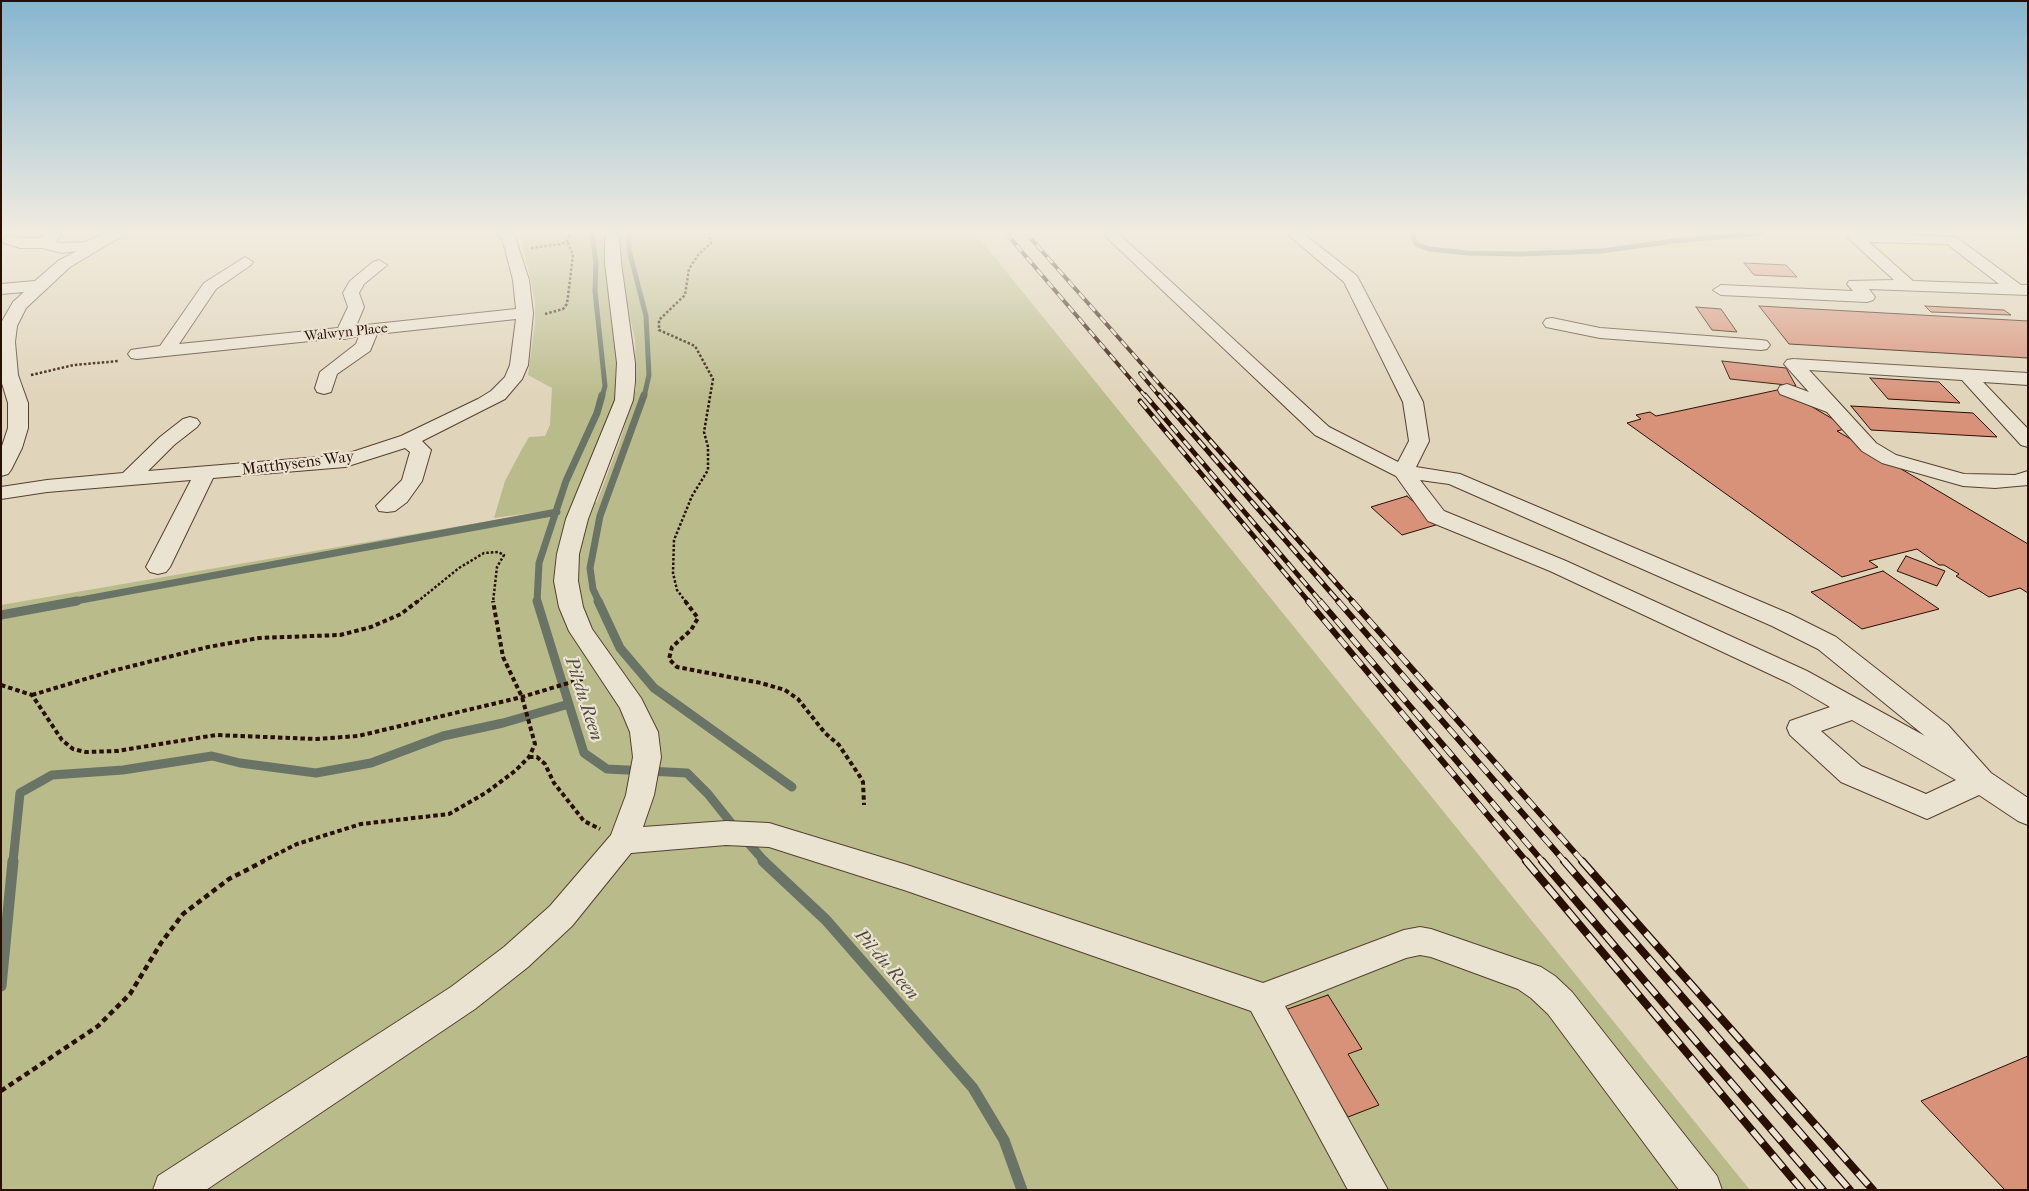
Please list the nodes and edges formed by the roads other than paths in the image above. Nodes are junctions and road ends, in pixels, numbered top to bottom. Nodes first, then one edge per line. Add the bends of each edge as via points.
1 (36, 289) edge
2 (210, 289) edge
3 (354, 289) edge
4 (522, 289) edge
5 (616, 289) edge
6 (1169, 289) edge
7 (1356, 289) edge
8 (1859, 289) edge
9 (1982, 289) edge
10 (1721, 290) dead end
11 (2022, 290) edge
12 (207, 291) junction
13 (180, 298) dead end
14 (525, 315) junction
15 (1552, 323) dead end
16 (370, 330) junction
17 (344, 334) junction
18 (1761, 345) dead end
19 (166, 351) junction
20 (137, 354) road end
21 (1968, 375) junction
22 (7, 377) edge
23 (2028, 379) edge
24 (324, 388) dead end
25 (1787, 390) dead end
26 (1834, 410) junction
27 (190, 422) dead end
28 (10, 429) edge
29 (408, 440) junction
30 (2028, 441) edge
31 (1, 470) edge
32 (1403, 472) junction
33 (205, 474) junction
34 (2028, 477) edge
35 (128, 479) junction
36 (1, 493) edge
37 (387, 506) dead end
38 (158, 567) dead end
39 (1854, 709) junction
40 (1981, 781) junction
41 (2028, 813) edge
42 (623, 841) junction
43 (1263, 998) junction
44 (172, 1190) edge
45 (1369, 1190) edge
46 (1704, 1190) edge

1 - 22 street via 19,306 8,326
2 - 12 street
3 - 17 street via 351,293 356,307
4 - 14 street, Matthysens Way
5 - 42 street via 626,363 624,400 577,519 568,554 566,581 571,607 582,631 632,704 644,732 647,757 640,795
6 - 32 street via 1322,431
7 - 32 street via 1413,402 1419,441
8 - 10 street via 1867,297
9 - 11 street
12 - 13 street
12 - 19 street
14 - 16 street, Walwyn Place
14 - 29 street, Matthysens Way via 519,365 508,386 485,403
15 - 18 street via 1600,333
16 - 17 street, Walwyn Place
16 - 24 street via 361,350 329,372
17 - 19 street, Walwyn Place
19 - 20 street, Walwyn Place
21 - 23 street
21 - 26 street via 1793,364
21 - 30 street
22 - 28 street via 18,403
25 - 26 street
26 - 34 street via 1868,447 1911,467 1963,480 2018,481
27 - 35 street
28 - 31 street via 12,448
29 - 33 street, Matthysens Way via 362,457 326,464
29 - 37 street via 421,450 412,481
32 - 39 street via 1436,516 1558,566 1798,677
32 - 40 street via 1453,478 1828,643 1938,732
33 - 35 street, Matthysens Way
33 - 38 street
35 - 36 street, Matthysens Way
39 - 40 street
39 - 40 street via 1800,728 1851,774 1927,807
40 - 41 street
42 - 43 street via 726,833 769,835
42 - 44 street via 561,916 486,981
43 - 45 street
43 - 46 street via 1420,941 1529,978 1560,1003

